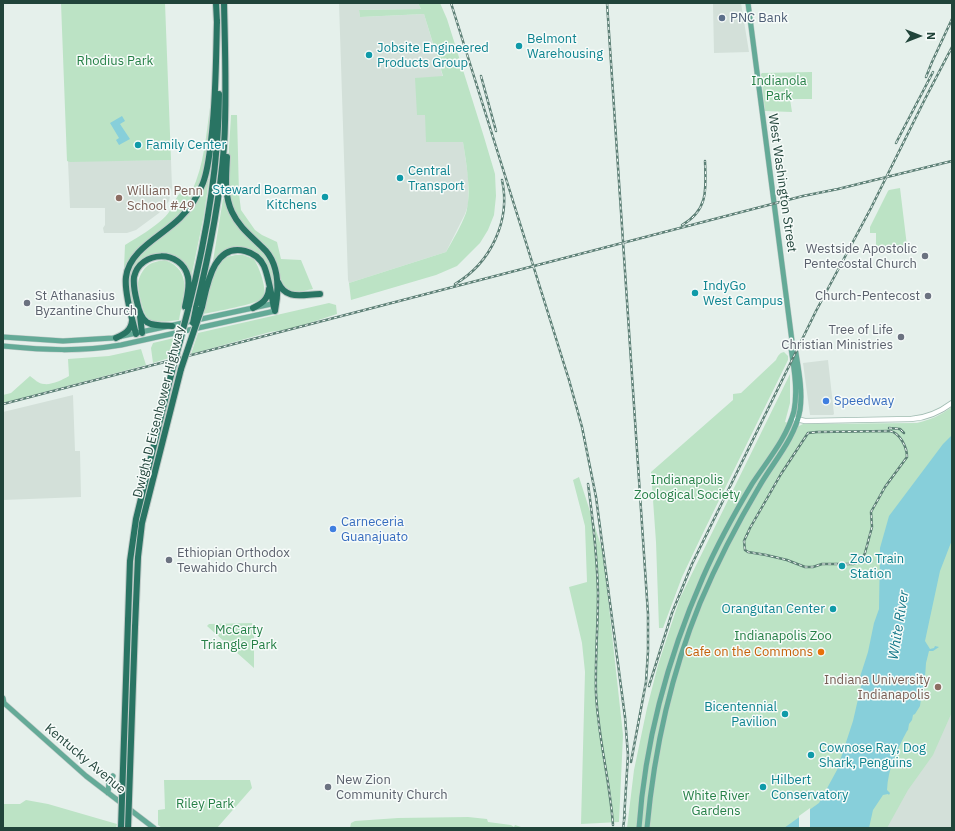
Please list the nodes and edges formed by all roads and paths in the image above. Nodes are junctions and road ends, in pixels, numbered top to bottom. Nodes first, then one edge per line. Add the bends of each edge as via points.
1 (216, 3) edge
2 (224, 3) edge
3 (748, 3) edge
4 (217, 20) junction
5 (226, 96) junction
6 (277, 279) junction
7 (269, 286) junction
8 (320, 294) dead end
9 (275, 304) junction
10 (199, 308) junction
11 (253, 308) junction
12 (186, 310) junction
13 (275, 311) joint
14 (139, 312) junction
15 (132, 317) junction
16 (172, 326) junction
17 (139, 333) junction
18 (3, 337) edge
19 (116, 338) junction
20 (144, 340) junction
21 (792, 342) junction
22 (3, 346) edge
23 (952, 403) edge
24 (792, 418) junction
25 (798, 419) junction
26 (4, 702) edge
27 (113, 776) dead end
28 (108, 793) junction
29 (121, 828) edge
30 (128, 828) edge
31 (154, 828) edge
32 (639, 828) edge
33 (647, 828) edge

1 - 4 highway, Dwight D Eisenhower Highway
2 - 5 highway, Dwight D Eisenhower Highway
3 - 21 main road, West Washington Street
4 - 12 highway, Dwight D Eisenhower Highway via 219,97 215,162 205,237
4 - 15 highway via 213,119 206,175 187,211 139,252 130,264 126,274 126,285
5 - 6 highway via 228,201 238,224 269,255
5 - 10 highway, Dwight D Eisenhower Highway via 218,201
6 - 8 highway via 282,290 288,294
6 - 9 highway
7 - 9 highway
7 - 10 highway via 265,268 258,258 246,251 230,252 219,258 213,267
7 - 11 highway via 266,299
9 - 11 main road
9 - 13 highway
10 - 30 highway, Dwight D Eisenhower Highway, bridge via 180,371 142,523 138,557
11 - 16 main road
12 - 14 highway via 189,285 187,274 176,260 161,256 146,261 136,274 134,284
12 - 29 highway, Dwight D Eisenhower Highway, bridge via 140,499 130,561
13 - 20 main road
14 - 16 highway via 148,324
14 - 17 highway
15 - 17 highway
15 - 19 highway via 130,329
16 - 17 main road
17 - 19 main road
17 - 20 main road
18 - 19 main road via 63,341
20 - 22 main road via 109,347 72,350
21 - 24 main road, West Washington Street via 796,394
21 - 25 main road, West Washington Street via 800,391
23 - 25 main road via 934,414 916,419
24 - 25 main road
24 - 32 main road, West Washington Street via 718,545 684,622 655,720 646,767
25 - 33 main road, West Washington Street via 793,433 758,488 728,543 689,631 663,721
26 - 28 main road, Kentucky Avenue
27 - 28 main road via 109,782
28 - 31 main road, Kentucky Avenue

